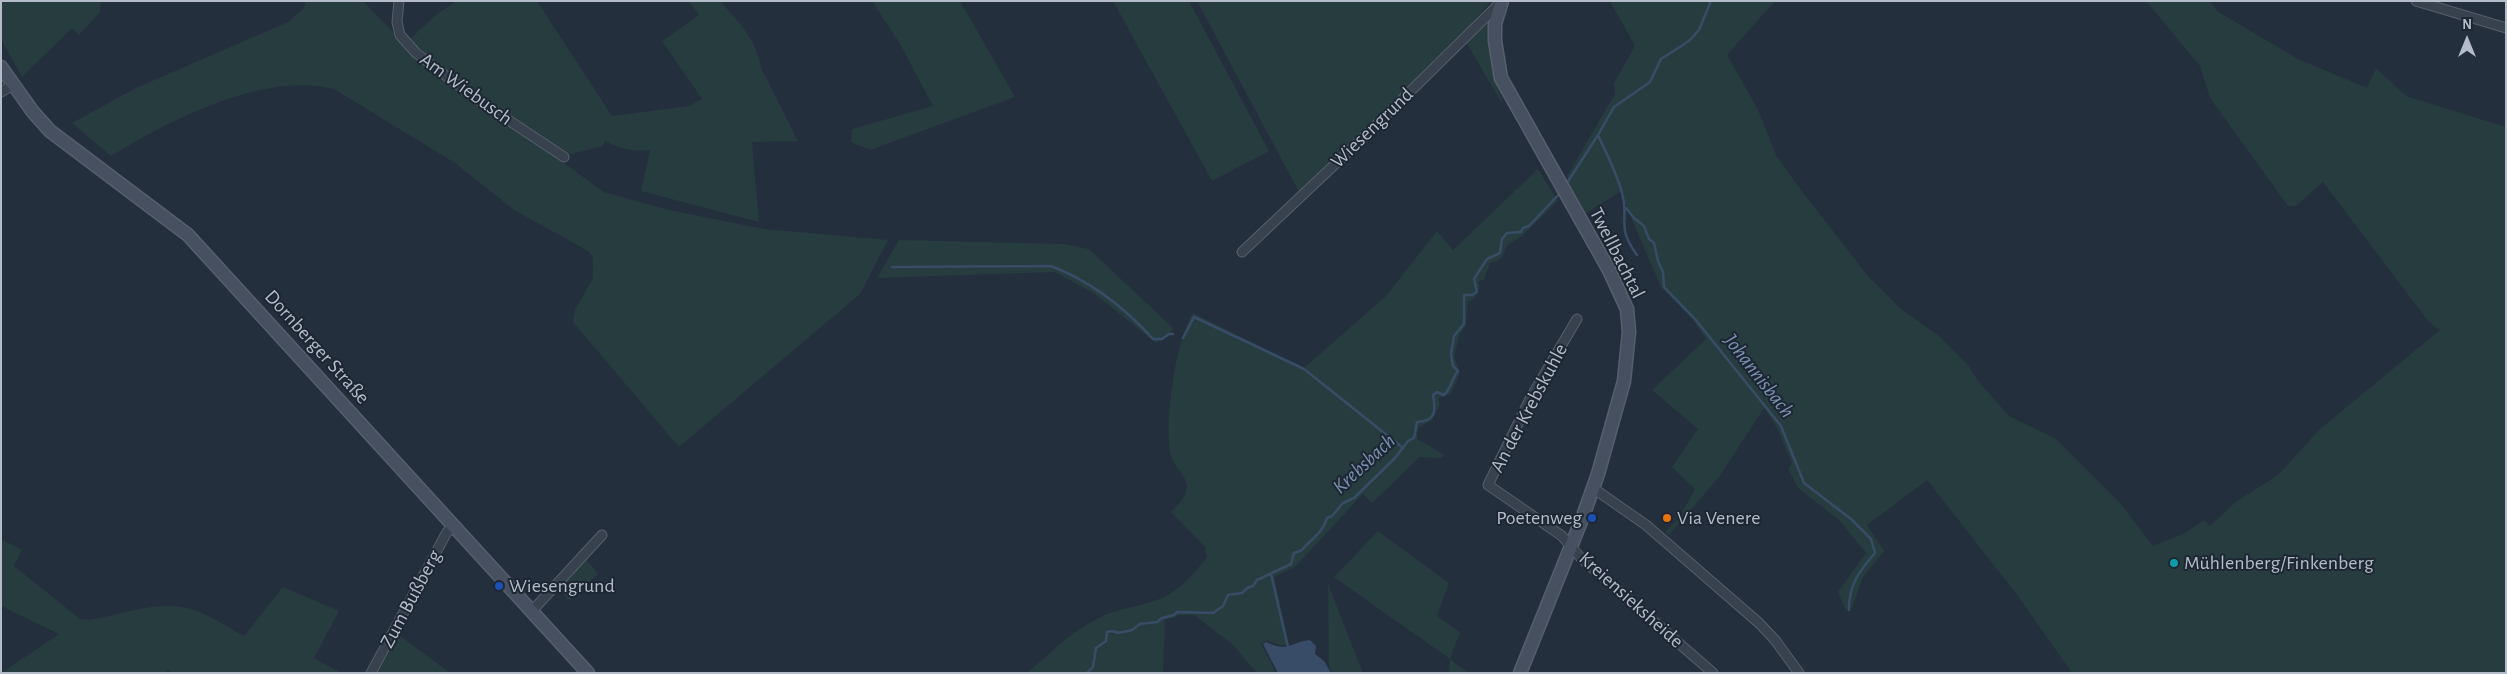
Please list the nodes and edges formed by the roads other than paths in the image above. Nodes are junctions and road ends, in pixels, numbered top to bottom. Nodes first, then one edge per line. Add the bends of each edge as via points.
1 (399, 1) edge
2 (2416, 1) edge
3 (1501, 2) edge
4 (2506, 28) edge
5 (1, 67) edge
6 (13, 85) junction
7 (1, 92) edge
8 (564, 157) dead end
9 (1242, 252) dead end
10 (1577, 319) dead end
11 (1593, 488) junction
12 (454, 526) junction
13 (602, 535) dead end
14 (1571, 546) junction
15 (532, 611) junction
16 (372, 673) edge
17 (588, 673) edge
18 (1520, 673) edge
19 (1713, 673) edge
20 (1799, 673) edge

1 - 8 street, Am Wiebusch via 397,22 400,35 416,53 475,98
2 - 4 street
3 - 9 street, Wiesengrund
3 - 11 street, Twellbachtal via 1494,42 1501,78 1619,290 1626,309 1629,332 1624,381
5 - 6 street, Dornberger Straße
6 - 7 street
6 - 12 street, Dornberger Straße via 50,132 188,235
10 - 14 street, An der Krebskuhle via 1531,396 1488,485 1562,536
11 - 14 street, Twellbachtal
11 - 20 street via 1646,525 1759,623
12 - 15 street, Dornberger Straße
12 - 16 street, Zum Bußberg via 447,532
13 - 15 street
14 - 18 street, Twellbachtal
14 - 19 street, Kreiensieksheide
15 - 17 street, Dornberger Straße

